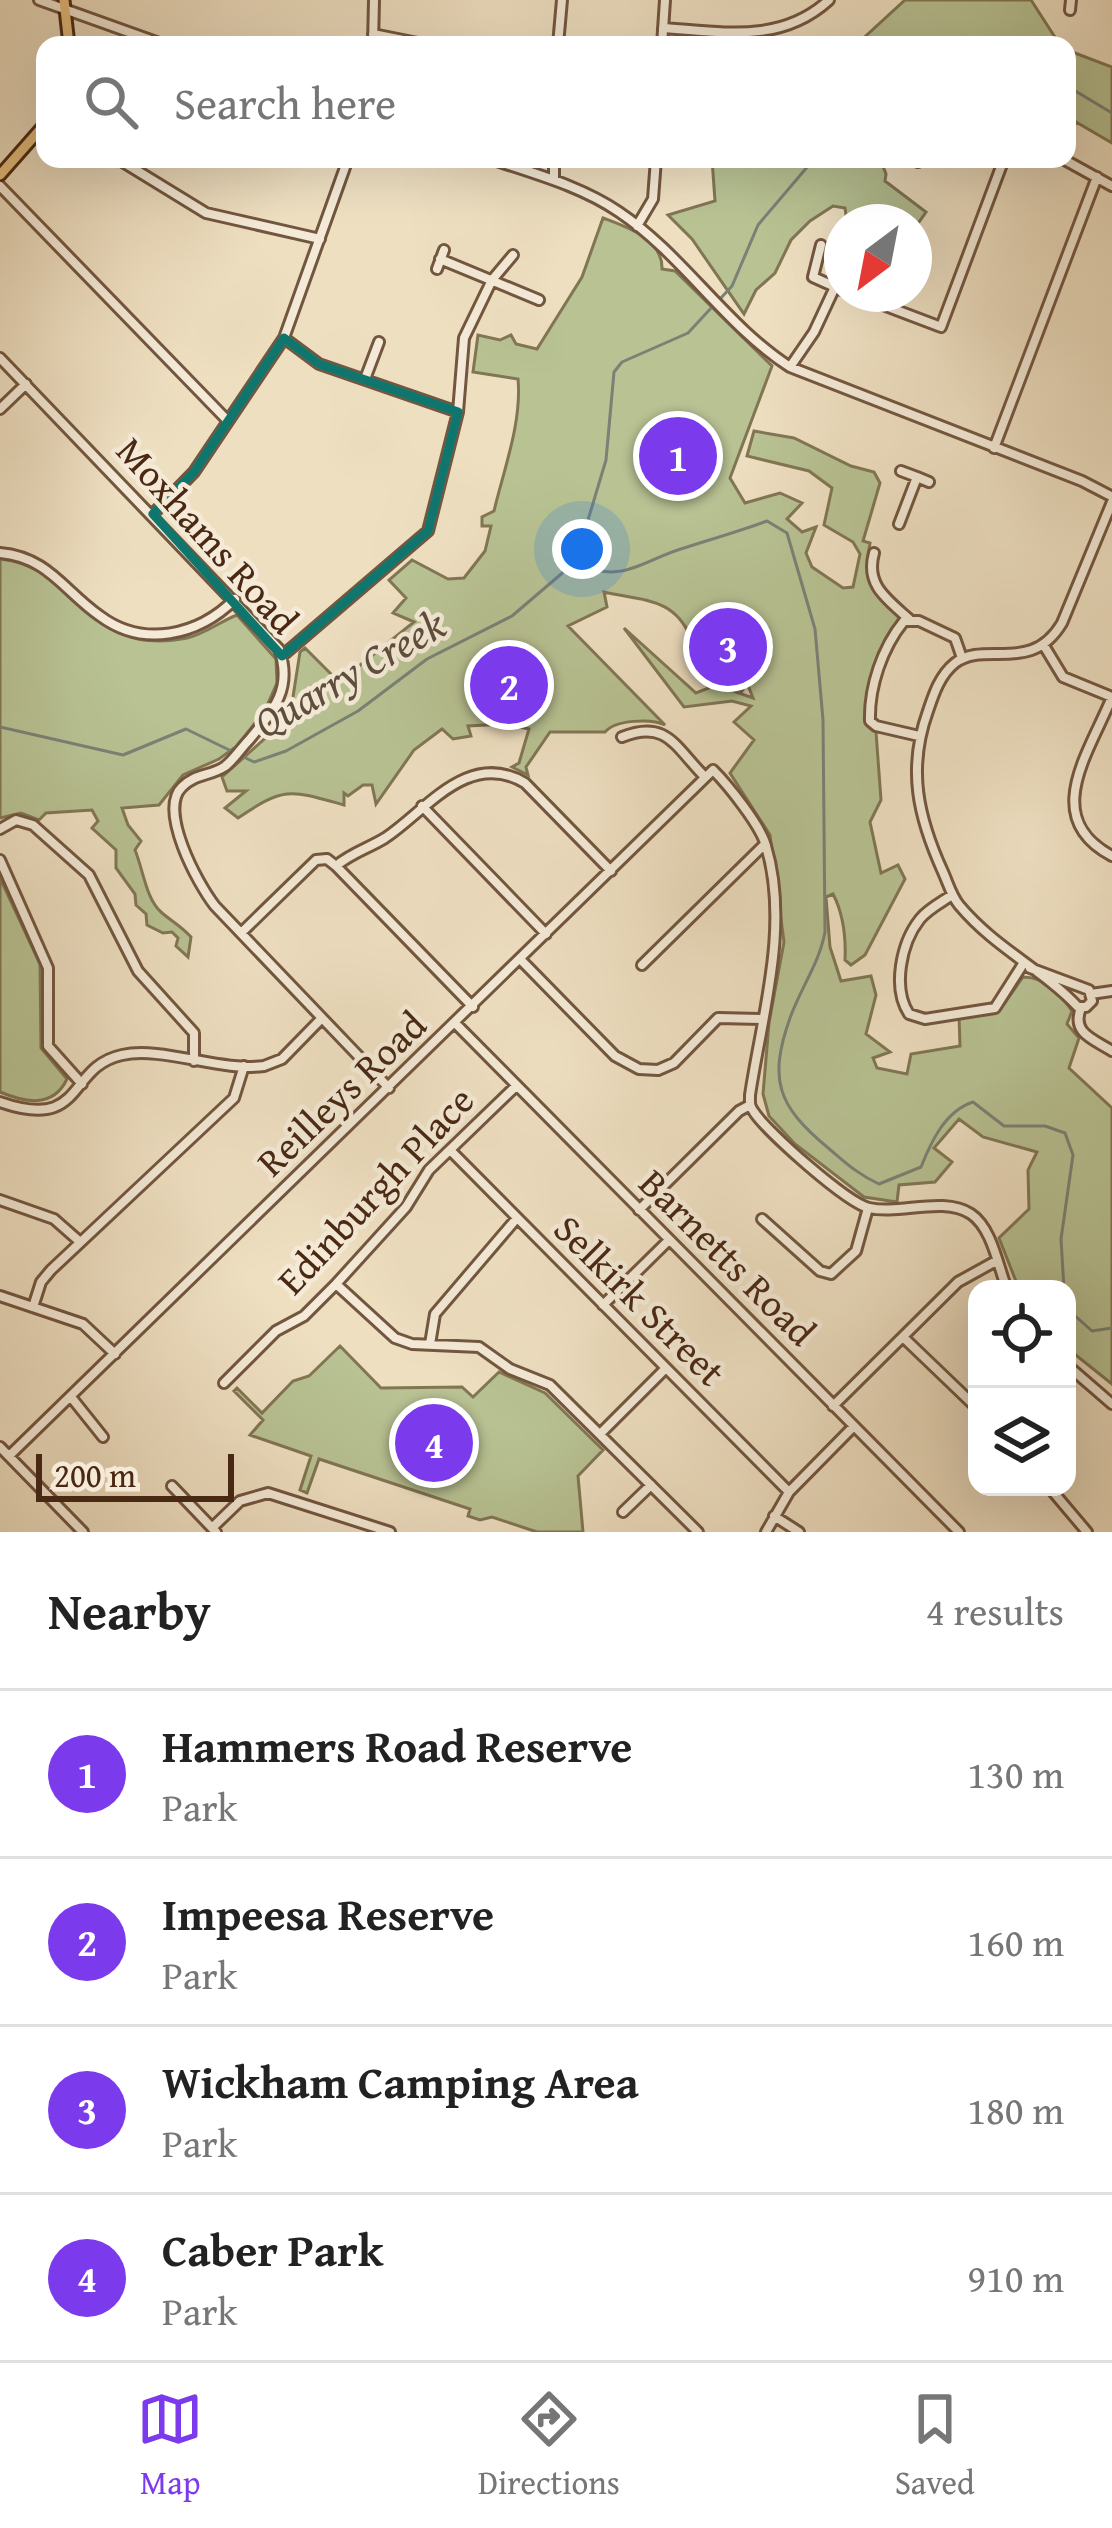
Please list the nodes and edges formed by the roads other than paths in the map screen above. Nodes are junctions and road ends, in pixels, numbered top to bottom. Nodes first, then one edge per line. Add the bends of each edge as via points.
1 (39, 0) edge
2 (374, 0) edge
3 (562, 0) edge
4 (665, 0) edge
5 (829, 0) edge
6 (67, 4) edge
7 (663, 28) junction
8 (69, 36) edge
9 (143, 36) edge
10 (373, 36) edge
11 (559, 36) edge
12 (663, 36) edge
13 (731, 36) edge
14 (764, 36) edge
15 (36, 134) edge
16 (1076, 166) edge
17 (133, 168) edge
18 (345, 168) edge
19 (518, 168) edge
20 (554, 168) edge
21 (655, 168) edge
22 (1001, 168) edge
23 (0, 175) edge
24 (1097, 178) junction
25 (554, 180) junction
26 (1112, 185) edge
27 (0, 187) edge
28 (637, 226) junction
29 (320, 238) junction
30 (821, 245) dead end
31 (513, 255) dead end
32 (440, 259) dead end
33 (492, 280) junction
34 (824, 282) edge
35 (539, 300) dead end
36 (825, 312) edge
37 (901, 312) edge
38 (284, 338) junction
39 (379, 342) dead end
40 (0, 358) edge
41 (790, 367) junction
42 (365, 379) junction
43 (26, 384) junction
44 (0, 409) edge
45 (458, 412) junction
46 (226, 419) junction
47 (994, 448) junction
48 (902, 471) dead end
49 (916, 477) junction
50 (929, 482) dead end
51 (1111, 498) edge
52 (153, 514) junction
53 (899, 524) dead end
54 (0, 553) edge
55 (874, 553) dead end
56 (235, 599) junction
57 (909, 620) junction
58 (1043, 644) junction
59 (281, 656) junction
60 (962, 658) junction
61 (1112, 697) edge
62 (919, 736) junction
63 (622, 737) dead end
64 (709, 773) junction
65 (422, 806) junction
66 (0, 829) edge
67 (766, 842) junction
68 (1112, 856) edge
69 (0, 860) edge
70 (337, 866) junction
71 (610, 871) junction
72 (952, 895) junction
73 (241, 933) junction
74 (546, 935) junction
75 (521, 960) junction
76 (642, 965) dead end
77 (1027, 966) junction
78 (1112, 991) edge
79 (1091, 994) junction
80 (473, 1007) junction
81 (1081, 1008) junction
82 (322, 1018) junction
83 (761, 1019) junction
84 (456, 1024) junction
85 (1112, 1051) edge
86 (194, 1061) junction
87 (244, 1066) junction
88 (82, 1084) junction
89 (516, 1086) junction
90 (389, 1088) junction
91 (0, 1102) edge
92 (750, 1105) junction
93 (450, 1150) junction
94 (0, 1200) edge
95 (868, 1208) junction
96 (639, 1210) junction
97 (517, 1218) junction
98 (762, 1219) dead end
99 (669, 1240) junction
100 (80, 1241) junction
101 (996, 1261) junction
102 (1003, 1280) edge
103 (336, 1284) junction
104 (0, 1296) edge
105 (603, 1305) junction
106 (33, 1307) junction
107 (903, 1336) junction
108 (430, 1344) junction
109 (115, 1354) junction
110 (666, 1368) junction
111 (1076, 1373) edge
112 (224, 1382) dead end
113 (71, 1397) junction
114 (968, 1399) edge
115 (1112, 1404) edge
116 (833, 1406) junction
117 (854, 1426) junction
118 (600, 1434) junction
119 (103, 1437) dead end
120 (0, 1447) edge
121 (9, 1456) junction
122 (650, 1485) junction
123 (172, 1486) dead end
124 (789, 1492) junction
125 (1057, 1496) edge
126 (623, 1512) dead end
127 (774, 1516) junction
128 (214, 1530) edge
129 (82, 1532) edge
130 (390, 1532) edge
131 (698, 1532) edge
132 (766, 1532) edge
133 (799, 1532) edge
134 (959, 1532) edge
135 (1087, 1532) edge

1 - 6 street
2 - 10 street
3 - 11 street
4 - 7 street
5 - 14 street
6 - 8 main road
6 - 9 street
7 - 12 street
7 - 13 street
15 - 23 main road
16 - 24 street
17 - 29 street via 206,213
18 - 29 street
19 - 25 street
20 - 25 street
21 - 28 street via 653,199
22 - 37 street via 941,327
24 - 26 street
24 - 47 street
25 - 28 street
27 - 46 street
28 - 41 street
29 - 38 street
30 - 34 street via 813,278
31 - 33 street
32 - 33 street
33 - 35 street
33 - 45 street via 464,338
36 - 41 street
38 - 42 street via 320,364
38 - 46 street
39 - 42 street
40 - 43 street, Moxhams Road
41 - 47 street
42 - 45 street
43 - 44 street
43 - 52 street, Moxhams Road
45 - 59 street via 428,531
46 - 52 street via 194,472
47 - 51 street
48 - 49 street
49 - 50 street
49 - 53 street
51 - 58 street via 1062,623
52 - 56 street, Moxhams Road
54 - 56 street via 45,566 96,614 136,633 186,631
55 - 57 street via 874,584
56 - 59 street, Moxhams Road
57 - 60 street via 951,634
57 - 62 street via 882,660 869,718
58 - 60 street
58 - 61 street via 1063,677
59 - 73 street, Moxhams Road via 283,692 271,714 230,762 185,783 173,799 206,893
60 - 62 street via 942,676
61 - 68 street via 1072,810 1085,837
62 - 72 street via 920,814
63 - 64 street via 660,731
64 - 67 street
64 - 71 street, Reilleys Road
65 - 70 street
65 - 71 street via 463,780 514,776
65 - 74 street
66 - 86 street via 16,820 33,825 89,874 137,971 194,1033
67 - 76 street
67 - 83 street via 775,912
69 - 88 street via 46,960 48,1046
70 - 73 street via 314,861
70 - 80 street
71 - 74 street, Reilleys Road
72 - 77 street
72 - 77 street via 921,916 910,939 900,972 909,1014 925,1019 995,1008
73 - 82 street, Moxhams Road
74 - 75 street, Reilleys Road
75 - 80 street, Reilleys Road
75 - 83 street via 615,1056 639,1069 674,1064 718,1018
77 - 79 street
77 - 81 street
78 - 79 street
79 - 81 street
80 - 84 street, Reilleys Road
81 - 85 street via 1080,1031
82 - 87 street via 281,1059
82 - 90 street, Moxhams Road
83 - 92 street
84 - 89 street, Barnetts Road
84 - 90 street, Reilleys Road
86 - 87 street
86 - 88 street via 124,1054
87 - 100 street via 234,1098
88 - 91 street via 44,1111
89 - 93 street, Edinburgh Place
89 - 96 street, Barnetts Road
90 - 109 street, Reilleys Road
92 - 95 street via 789,1148
92 - 96 street
93 - 97 street, Selkirk Street
93 - 103 street, Edinburgh Place
94 - 100 street via 54,1219
95 - 98 street via 856,1251 829,1277
95 - 101 street via 966,1212 982,1226
96 - 99 street, Barnetts Road
97 - 105 street, Selkirk Street
97 - 108 street via 437,1311
99 - 105 street
99 - 116 street, Barnetts Road
100 - 106 street via 45,1276
101 - 102 street
101 - 107 street via 962,1279
103 - 108 street via 387,1334
103 - 112 street, Edinburgh Place
104 - 106 street
105 - 110 street, Selkirk Street
106 - 109 street via 86,1326
107 - 114 street
107 - 116 street
108 - 118 street via 483,1349 550,1385
109 - 113 street, Reilleys Road
110 - 118 street
110 - 124 street, Selkirk Street
111 - 115 street
113 - 119 street
113 - 121 street, Reilleys Road
116 - 117 street, Barnetts Road
117 - 124 street
117 - 134 street, Barnetts Road
118 - 122 street
120 - 121 street
121 - 129 street
122 - 126 street
122 - 131 street
123 - 128 street
124 - 127 street
125 - 135 street
127 - 132 street
127 - 133 street
128 - 130 street via 240,1501 268,1493

